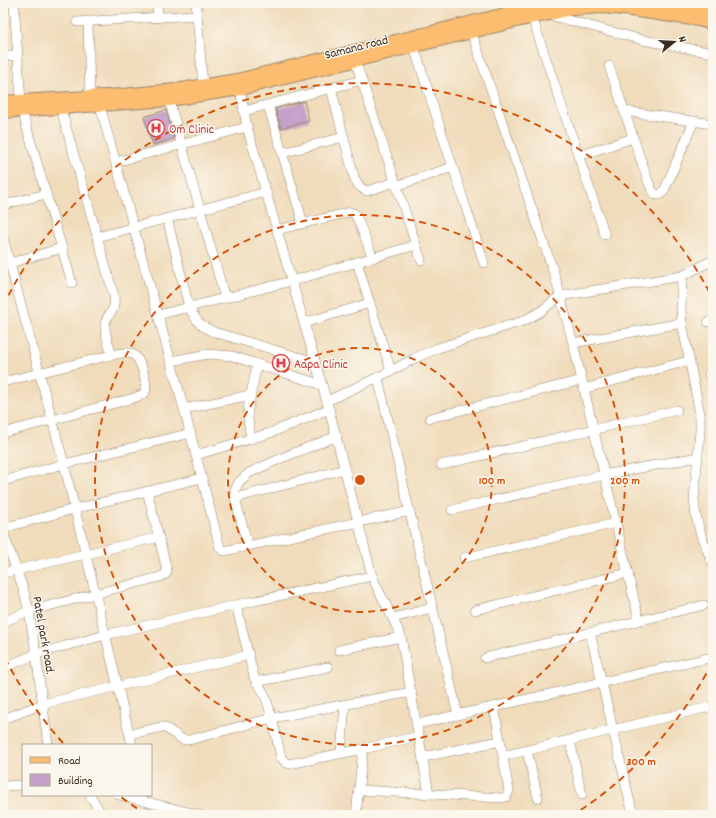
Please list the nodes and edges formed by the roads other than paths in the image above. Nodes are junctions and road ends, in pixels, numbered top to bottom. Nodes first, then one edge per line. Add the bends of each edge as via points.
1 (14, 3) edge
2 (157, 3) edge
3 (196, 3) edge
4 (652, 3) edge
5 (548, 9) edge
6 (713, 14) edge
7 (197, 15) junction
8 (532, 17) junction
9 (158, 18) junction
10 (88, 21) junction
11 (77, 22) dead end
12 (713, 24) edge
13 (470, 28) junction
14 (414, 47) junction
15 (713, 53) edge
16 (3, 56) edge
17 (18, 56) junction
18 (355, 60) junction
19 (609, 66) dead end
20 (362, 80) junction
21 (203, 85) junction
22 (331, 88) junction
23 (240, 89) junction
24 (90, 97) junction
25 (169, 100) junction
26 (3, 102) edge
27 (268, 105) junction
28 (21, 106) junction
29 (100, 106) junction
30 (61, 109) junction
31 (244, 111) junction
32 (624, 111) junction
33 (3, 112) edge
34 (694, 121) junction
35 (713, 124) edge
36 (247, 127) junction
37 (344, 137) junction
38 (633, 138) junction
39 (182, 145) junction
40 (282, 153) junction
41 (578, 156) junction
42 (116, 162) junction
43 (453, 167) junction
44 (395, 184) junction
45 (266, 192) junction
46 (46, 194) junction
47 (3, 205) edge
48 (200, 209) junction
49 (167, 218) junction
50 (303, 223) junction
51 (134, 227) junction
52 (278, 230) junction
53 (605, 235) dead end
54 (97, 237) junction
55 (3, 238) edge
56 (416, 245) junction
57 (62, 248) junction
58 (373, 258) junction
59 (421, 260) dead end
60 (357, 262) junction
61 (484, 262) dead end
62 (711, 262) edge
63 (10, 263) junction
64 (682, 276) junction
65 (292, 281) junction
66 (72, 282) dead end
67 (560, 296) junction
68 (224, 298) junction
69 (370, 303) junction
70 (189, 307) junction
71 (158, 315) junction
72 (304, 323) junction
73 (682, 323) junction
74 (573, 343) junction
75 (112, 356) junction
76 (171, 361) junction
77 (688, 361) junction
78 (316, 362) junction
79 (257, 364) junction
80 (391, 371) junction
81 (40, 372) junction
82 (378, 378) junction
83 (3, 382) edge
84 (582, 384) junction
85 (322, 385) junction
86 (250, 395) junction
87 (328, 405) junction
88 (184, 409) junction
89 (678, 410) dead end
90 (430, 418) dead end
91 (52, 420) junction
92 (593, 430) junction
93 (3, 433) edge
94 (191, 433) junction
95 (337, 436) junction
96 (251, 439) junction
97 (196, 455) junction
98 (698, 457) junction
99 (64, 464) junction
100 (441, 466) dead end
101 (345, 469) junction
102 (604, 475) junction
103 (202, 478) junction
104 (3, 481) edge
105 (147, 491) junction
106 (235, 498) junction
107 (74, 509) junction
108 (452, 510) dead end
109 (410, 511) junction
110 (358, 522) junction
111 (616, 524) junction
112 (3, 528) edge
113 (3, 532) edge
114 (159, 537) junction
115 (248, 546) junction
116 (86, 555) junction
117 (464, 558) dead end
118 (713, 564) edge
119 (17, 569) junction
120 (3, 573) edge
121 (628, 573) junction
122 (372, 576) junction
123 (96, 595) junction
124 (236, 605) junction
125 (704, 605) dead end
126 (432, 608) junction
127 (475, 610) dead end
128 (29, 612) junction
129 (393, 618) junction
130 (639, 620) junction
131 (3, 622) edge
132 (590, 632) junction
133 (105, 635) junction
134 (401, 637) junction
135 (339, 650) dead end
136 (36, 654) junction
137 (249, 656) junction
138 (713, 657) edge
139 (486, 658) dead end
140 (328, 667) dead end
141 (3, 668) edge
142 (256, 682) junction
143 (601, 682) junction
144 (118, 687) junction
145 (412, 692) junction
146 (43, 704) junction
147 (345, 705) junction
148 (494, 706) junction
149 (713, 706) edge
150 (458, 715) junction
151 (272, 718) junction
152 (3, 719) edge
153 (417, 724) junction
154 (612, 731) junction
155 (130, 734) junction
156 (419, 736) junction
157 (570, 740) junction
158 (500, 742) junction
159 (48, 744) edge
160 (132, 744) edge
161 (363, 749) junction
162 (527, 750) junction
163 (341, 753) junction
164 (503, 756) junction
165 (423, 757) junction
166 (22, 785) edge
167 (3, 786) edge
168 (358, 790) junction
169 (429, 794) junction
170 (582, 795) dead end
171 (91, 796) edge
172 (135, 797) edge
173 (538, 798) dead end
174 (102, 815) edge
175 (200, 815) edge
176 (356, 815) edge
177 (633, 815) edge

1 - 17 street
2 - 9 street
3 - 7 street
4 - 6 main road
5 - 8 main road, Samana road
5 - 12 main road, Samana road via 602,7
5 - 13 main road, Samana road
5 - 15 street via 643,40
7 - 9 street
7 - 21 street
8 - 13 main road, Samana road
8 - 41 street
9 - 10 street
10 - 11 street
10 - 24 street
13 - 14 main road, Samana road
13 - 21 main road, Samana road via 237,80
13 - 67 street
14 - 18 main road, Samana road
14 - 43 street
16 - 17 street
17 - 28 street
18 - 20 street
18 - 23 main road, Samana road
19 - 32 street
20 - 22 street
20 - 44 street
21 - 24 main road, Samana road via 175,90
22 - 27 street
22 - 37 street
23 - 25 main road, Samana road
23 - 31 street
24 - 28 main road, Samana road
25 - 29 main road, Samana road
25 - 39 street
26 - 28 main road, Samana road
27 - 31 street
27 - 40 street
28 - 30 main road, Samana road
28 - 33 main road, Samana road
28 - 46 street
29 - 30 main road, Samana road
29 - 42 street
30 - 54 street
31 - 36 street
32 - 34 street
32 - 38 street
34 - 35 street
34 - 38 street via 660,195 656,195 652,190
36 - 39 street
36 - 45 street
37 - 40 street
37 - 44 street via 354,177 362,189
38 - 41 street
39 - 42 street
39 - 48 street
40 - 50 street
41 - 53 street
42 - 51 street
43 - 44 street
43 - 61 street
44 - 56 street
45 - 48 street
45 - 52 street
46 - 47 street
46 - 57 street
48 - 49 street
48 - 68 street
49 - 51 street
49 - 70 street
50 - 52 street
50 - 58 street via 350,212 355,214
51 - 54 street
51 - 71 street
52 - 65 street
54 - 75 street via 114,296 114,309 105,323
55 - 63 street
56 - 58 street
56 - 59 street
57 - 63 street
57 - 66 street
58 - 60 street
60 - 65 street
60 - 69 street
62 - 64 street
63 - 81 street
64 - 67 street
64 - 73 street
65 - 68 street
65 - 72 street
67 - 74 street
67 - 80 street via 540,312 523,321 438,348
68 - 70 street
69 - 72 street
69 - 80 street
70 - 71 street
70 - 78 street via 202,327
71 - 76 street
72 - 78 street
73 - 74 street
73 - 77 street
74 - 84 street
75 - 81 street
75 - 91 street via 130,353 135,355 142,367 145,392 134,398
76 - 79 street via 221,354
76 - 88 street
77 - 84 street
77 - 98 street via 700,414
78 - 85 street
79 - 85 street
79 - 86 street
80 - 82 street
81 - 83 street
81 - 91 street
82 - 87 street
82 - 109 street
84 - 90 street
84 - 92 street
85 - 87 street
86 - 88 street
86 - 96 street via 248,419
87 - 95 street
87 - 96 street
88 - 94 street
89 - 92 street
91 - 93 street
91 - 99 street
92 - 100 street
92 - 102 street
94 - 97 street
94 - 99 street
95 - 101 street
95 - 106 street via 249,473 235,490
96 - 97 street
97 - 103 street
98 - 102 street
98 - 118 street via 694,500 696,516
99 - 104 street
99 - 107 street
101 - 106 street
101 - 110 street
102 - 108 street
102 - 111 street
103 - 105 street
103 - 115 street via 220,548 224,551
105 - 107 street
105 - 114 street
106 - 115 street
107 - 112 street
107 - 116 street
109 - 110 street
109 - 126 street
110 - 115 street
110 - 122 street
111 - 117 street
111 - 121 street
113 - 119 street, Patel park road.
114 - 116 street
114 - 123 street via 166,574 160,578
116 - 119 street
116 - 123 street
119 - 120 street
119 - 128 street, Patel park road.
121 - 127 street
121 - 130 street
122 - 124 street
122 - 129 street
123 - 128 street
123 - 133 street
124 - 133 street
124 - 137 street
125 - 130 street
126 - 129 street
126 - 150 street
128 - 131 street
128 - 136 street, Patel park road.
129 - 134 street
130 - 132 street
132 - 139 street
132 - 143 street
133 - 136 street
133 - 144 street
134 - 135 street
134 - 145 street
136 - 141 street
136 - 146 street, Patel park road.
137 - 142 street
137 - 144 street
138 - 143 street
140 - 142 street
142 - 151 street via 263,690
143 - 148 street
143 - 154 street
144 - 146 street
144 - 155 street
145 - 147 street
145 - 153 street
146 - 152 street
146 - 159 street, Patel park road.
147 - 151 street
147 - 163 street
148 - 150 street
148 - 158 street
149 - 154 street
150 - 153 street
151 - 155 street via 189,740 181,739 162,727
151 - 163 street via 281,757 285,762 289,764
153 - 156 street
154 - 157 street
154 - 177 street
155 - 160 street
156 - 161 street
156 - 165 street
157 - 162 street
157 - 170 street
158 - 164 street
158 - 165 street
161 - 163 street
161 - 168 street
162 - 164 street
162 - 173 street
164 - 169 street via 509,791 506,796 502,798
165 - 169 street
166 - 167 street
168 - 169 street
168 - 176 street
171 - 174 street
172 - 175 street

